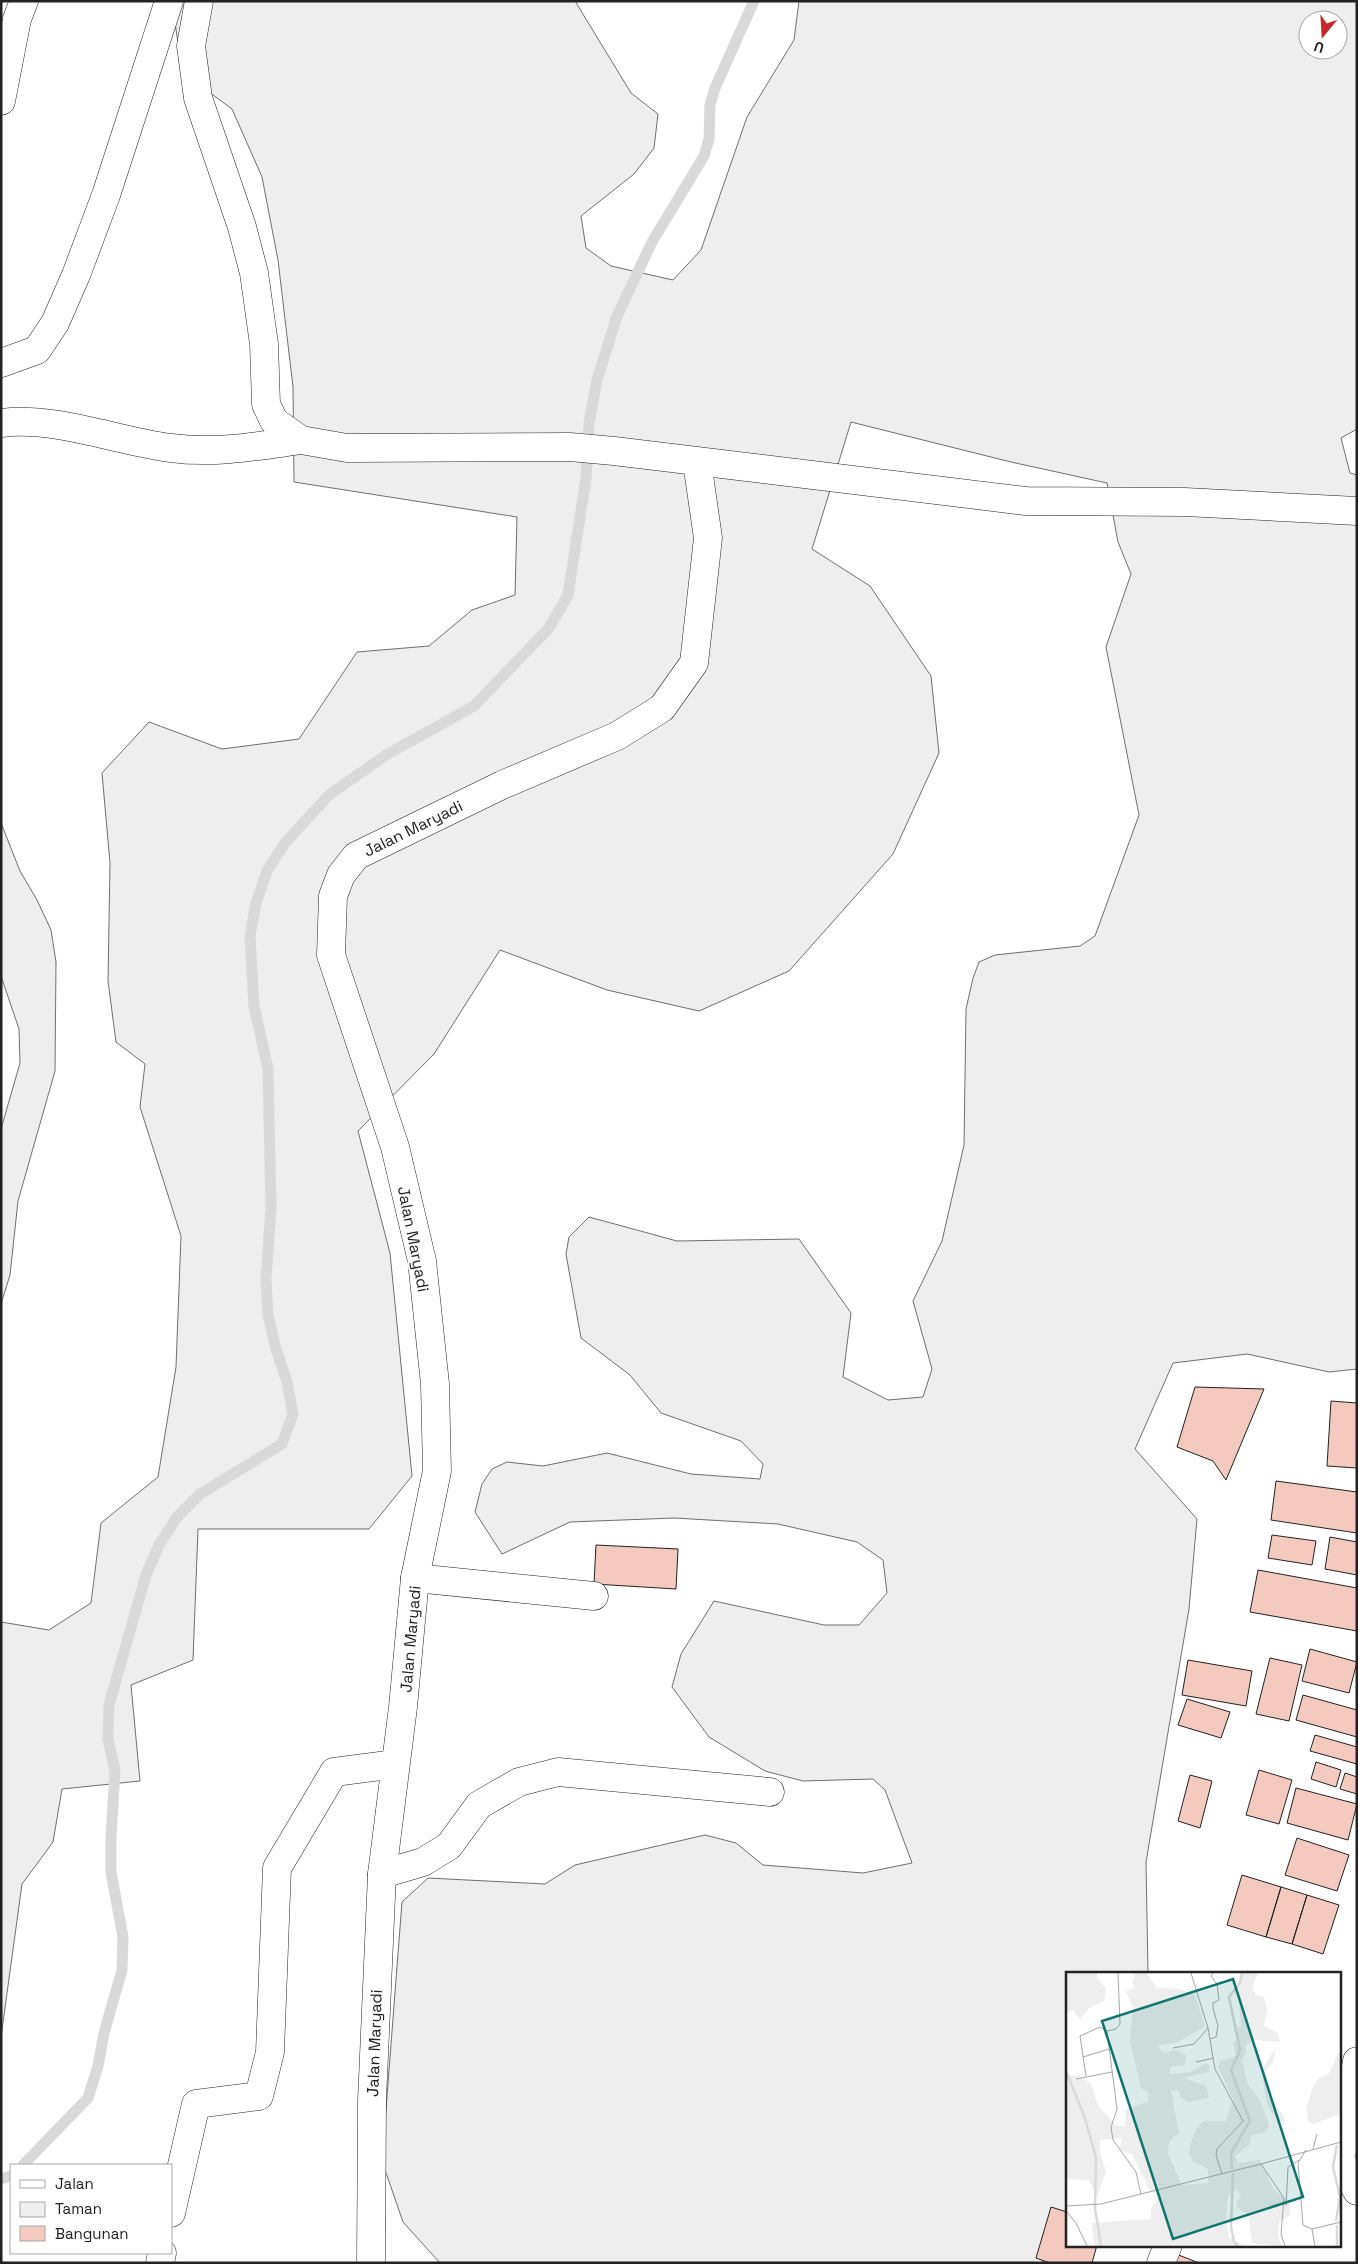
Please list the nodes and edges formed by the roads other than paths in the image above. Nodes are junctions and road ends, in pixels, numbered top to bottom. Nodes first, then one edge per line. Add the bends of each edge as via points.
1 (24, 1) edge
2 (169, 1) edge
3 (199, 1) edge
4 (1, 101) edge
5 (1, 363) edge
6 (1, 423) edge
7 (301, 440) junction
8 (696, 462) junction
9 (1357, 511) edge
10 (416, 1578) junction
11 (594, 1596) dead end
12 (395, 1767) junction
13 (770, 1792) dead end
14 (382, 1874) junction
15 (1357, 2061) edge
16 (1340, 2160) edge
17 (1357, 2191) edge
18 (172, 2209) edge
19 (1168, 2246) edge
20 (371, 2263) edge
21 (1161, 2263) edge

1 - 4 street via 17,19
2 - 5 street via 106,195 55,323 36,350
3 - 7 street via 191,46 198,98 242,227 254,273 264,344 266,404 274,422
6 - 7 street via 60,425 173,448 234,450
7 - 8 street via 346,448 570,448
8 - 9 street via 1026,501 1184,502
8 - 10 street, Jalan Maryadi via 708,538 694,663 662,708 617,736 502,785 356,856 341,875 333,896 331,955 395,1147 422,1261 435,1384 438,1471
10 - 11 street
10 - 12 street, Jalan Maryadi
12 - 14 street, Jalan Maryadi
12 - 18 street via 388,1765 334,1772 277,1868 270,2052 259,2096 196,2104
13 - 14 street via 558,1772 519,1782 479,1805 449,1846 423,1862
14 - 20 street, Jalan Maryadi via 374,2055
15 - 16 street
16 - 17 street
19 - 21 street

